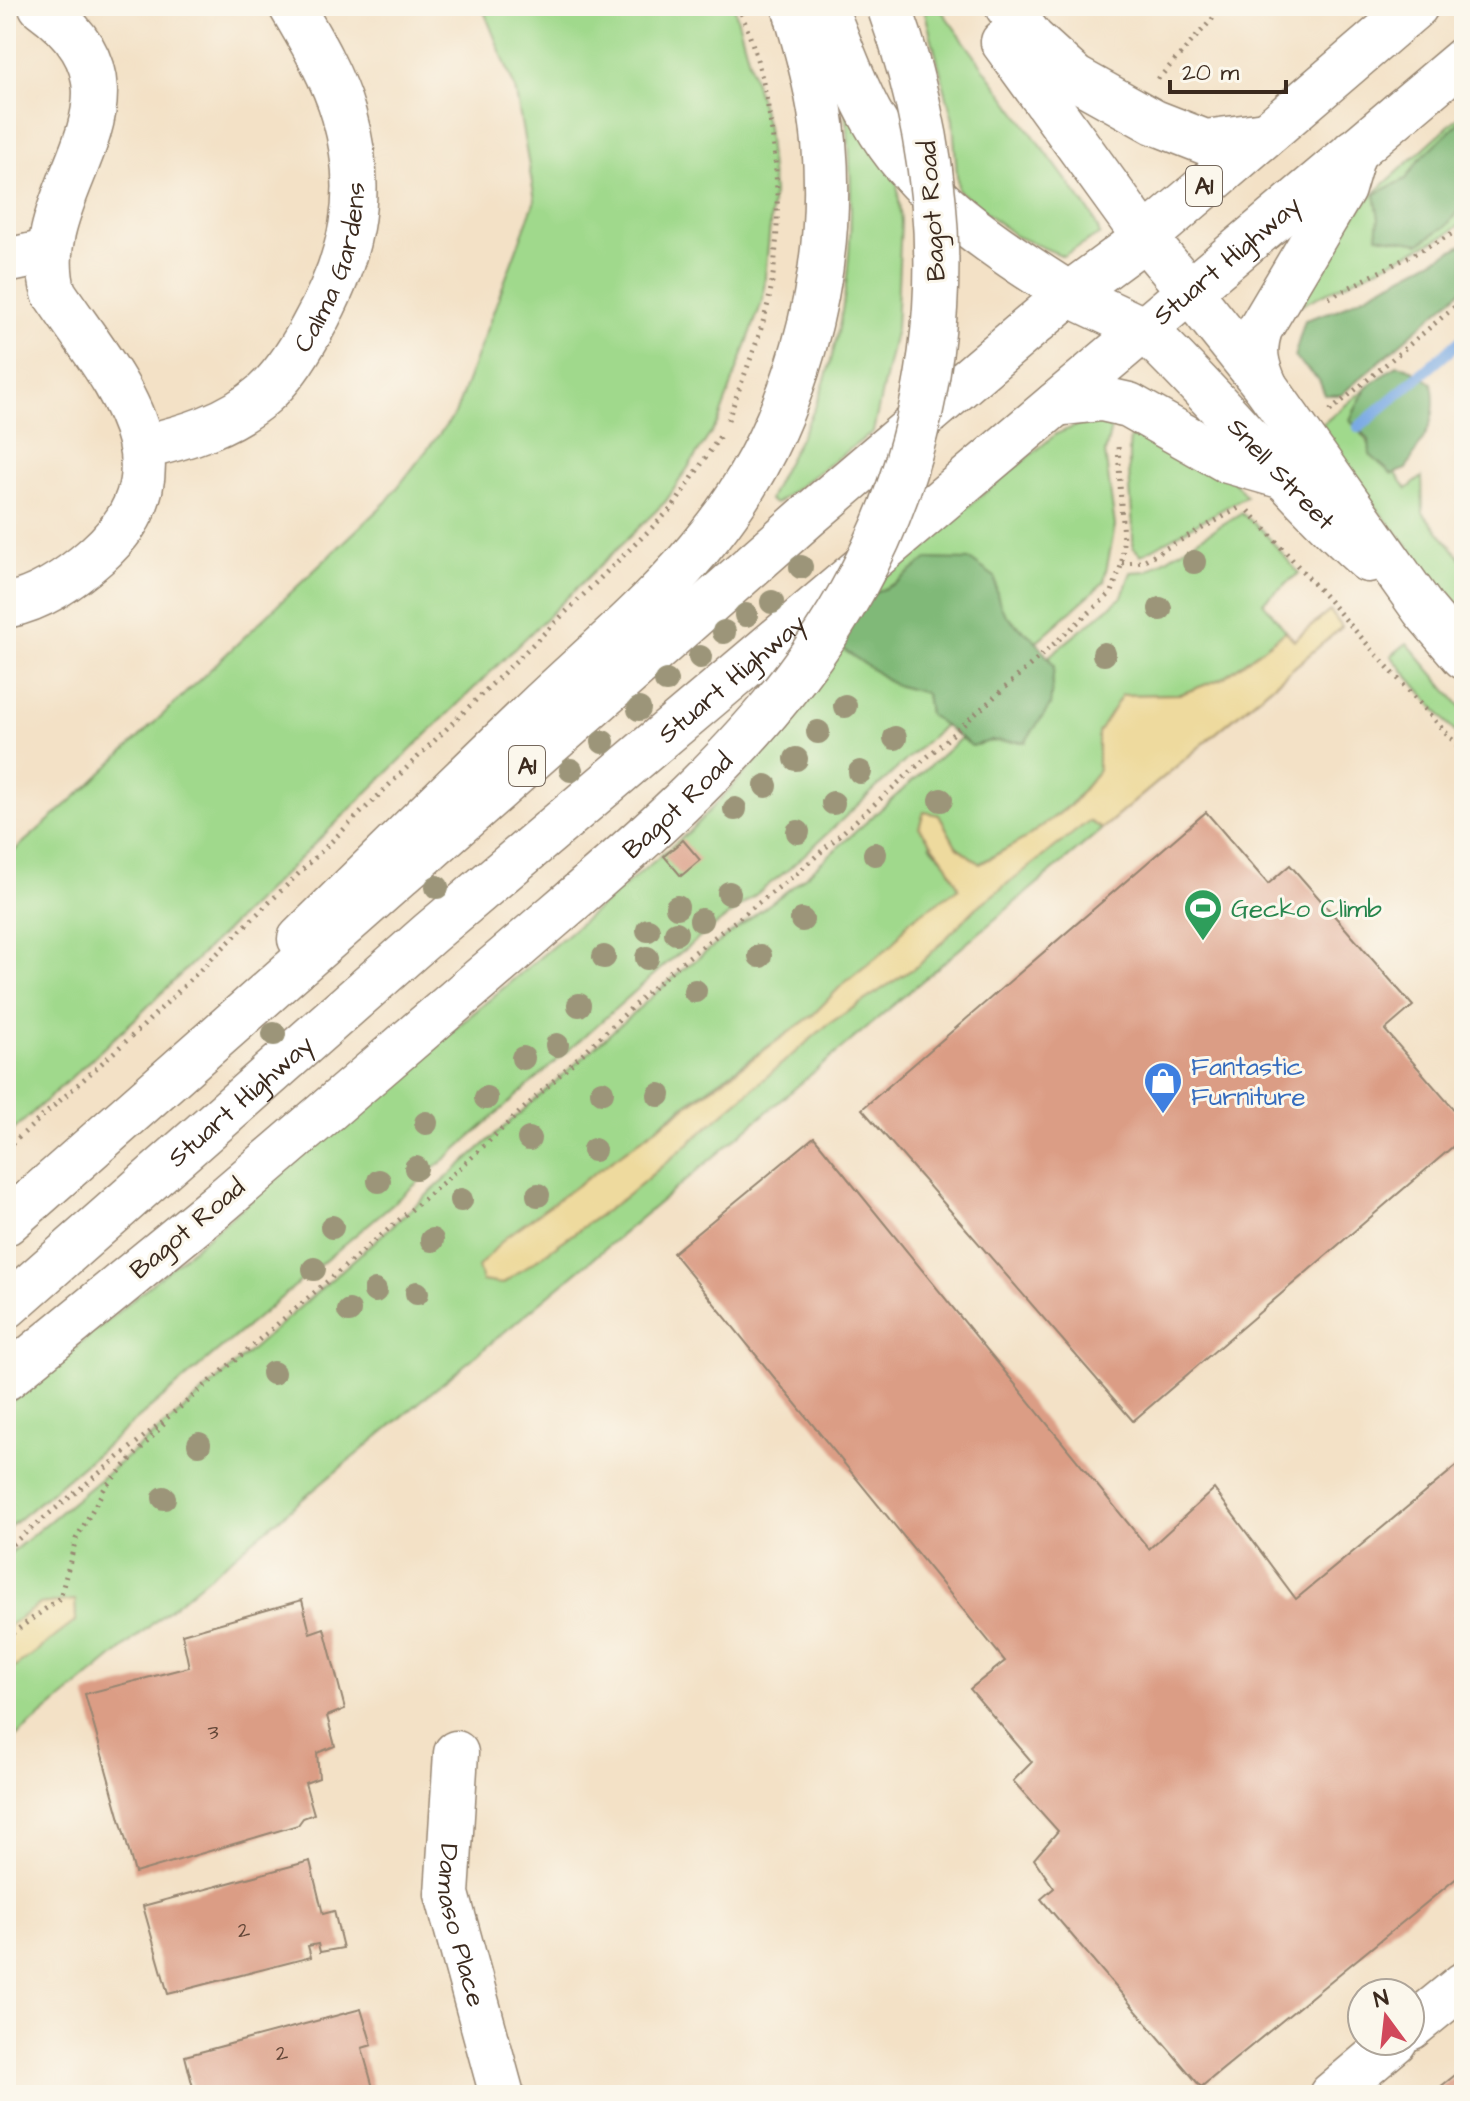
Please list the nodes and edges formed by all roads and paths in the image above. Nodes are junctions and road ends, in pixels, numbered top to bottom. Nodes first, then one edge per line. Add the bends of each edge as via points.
1 (41, 6) edge
2 (291, 6) edge
3 (738, 6) edge
4 (794, 6) edge
5 (824, 6) edge
6 (889, 6) edge
7 (977, 6) edge
8 (1007, 6) edge
9 (1224, 6) edge
10 (1416, 6) edge
11 (1464, 59) edge
12 (1157, 80) dead end
13 (1265, 134) junction
14 (1354, 151) junction
15 (1464, 228) edge
16 (1145, 238) junction
17 (27, 257) edge
18 (1190, 292) junction
19 (1069, 294) junction
20 (1464, 299) edge
21 (1322, 302) dead end
22 (1145, 330) junction
23 (1266, 387) junction
24 (1056, 404) junction
25 (1302, 434) junction
26 (1119, 439) dead end
27 (143, 447) junction
28 (1284, 477) junction
29 (1122, 563) junction
30 (6, 606) edge
31 (1424, 610) junction
32 (1464, 657) edge
33 (1464, 753) edge
34 (177, 1073) junction
35 (6, 1149) edge
36 (6, 1223) edge
37 (6, 1307) edge
38 (6, 1378) edge
39 (178, 1409) junction
40 (6, 1549) edge
41 (6, 1638) edge
42 (456, 1753) dead end
43 (1464, 1984) edge
44 (1426, 2015) edge
45 (1376, 2057) edge
46 (502, 2095) edge
47 (1331, 2095) edge

1 - 17 main road via 73,37 87,61 95,111 58,210
2 - 27 main road, Calma Gardens via 344,114 355,184 350,245 303,344 265,393 219,423
3 - 35 path via 772,124 778,195 768,299 726,427 673,507 142,1027
4 - 34 main road via 824,140 823,222 801,360 754,467 710,536 673,577 235,1004
5 - 19 main road, Snell Street via 858,91 889,146 968,226
6 - 38 main road, Bagot Road, bridge via 926,128 935,202 936,300 925,390 886,520 859,576 796,677 757,725 629,851 214,1208
7 - 16 main road
8 - 13 main road via 1032,39 1075,78 1154,122 1205,142
9 - 12 path
10 - 13 main road, A1
11 - 14 main road, Stuart Highway / A1
13 - 16 main road, A1
14 - 18 main road, Stuart Highway / A1
14 - 23 main road via 1343,189 1260,329 1256,365
15 - 21 path
16 - 18 main road, Snell Street
16 - 19 main road, A1
17 - 27 main road via 139,425
18 - 22 main road, Stuart Highway / A1
18 - 23 main road, Snell Street
19 - 22 main road, Snell Street
19 - 34 main road, A1 via 809,515
20 - 25 path
22 - 24 main road, Stuart Highway / A1
22 - 28 main road, Snell Street via 1204,386
23 - 25 main road, Snell Street
24 - 28 main road via 1102,399 1129,405 1228,461
24 - 37 main road, Stuart Highway / A1 via 430,933
25 - 31 main road, Snell Street
26 - 29 path
27 - 30 main road via 142,485 130,514 104,549 47,593
28 - 31 main road, Snell Street via 1324,521
29 - 33 path via 1141,562 1244,505
29 - 39 path via 1112,592 795,875 673,969 460,1168
31 - 32 main road, Snell Street
34 - 36 main road, A1
39 - 40 path
39 - 41 path via 106,1486 76,1539 60,1598
42 - 46 main road, Damaso Place via 447,1894
43 - 44 main road
45 - 47 main road

